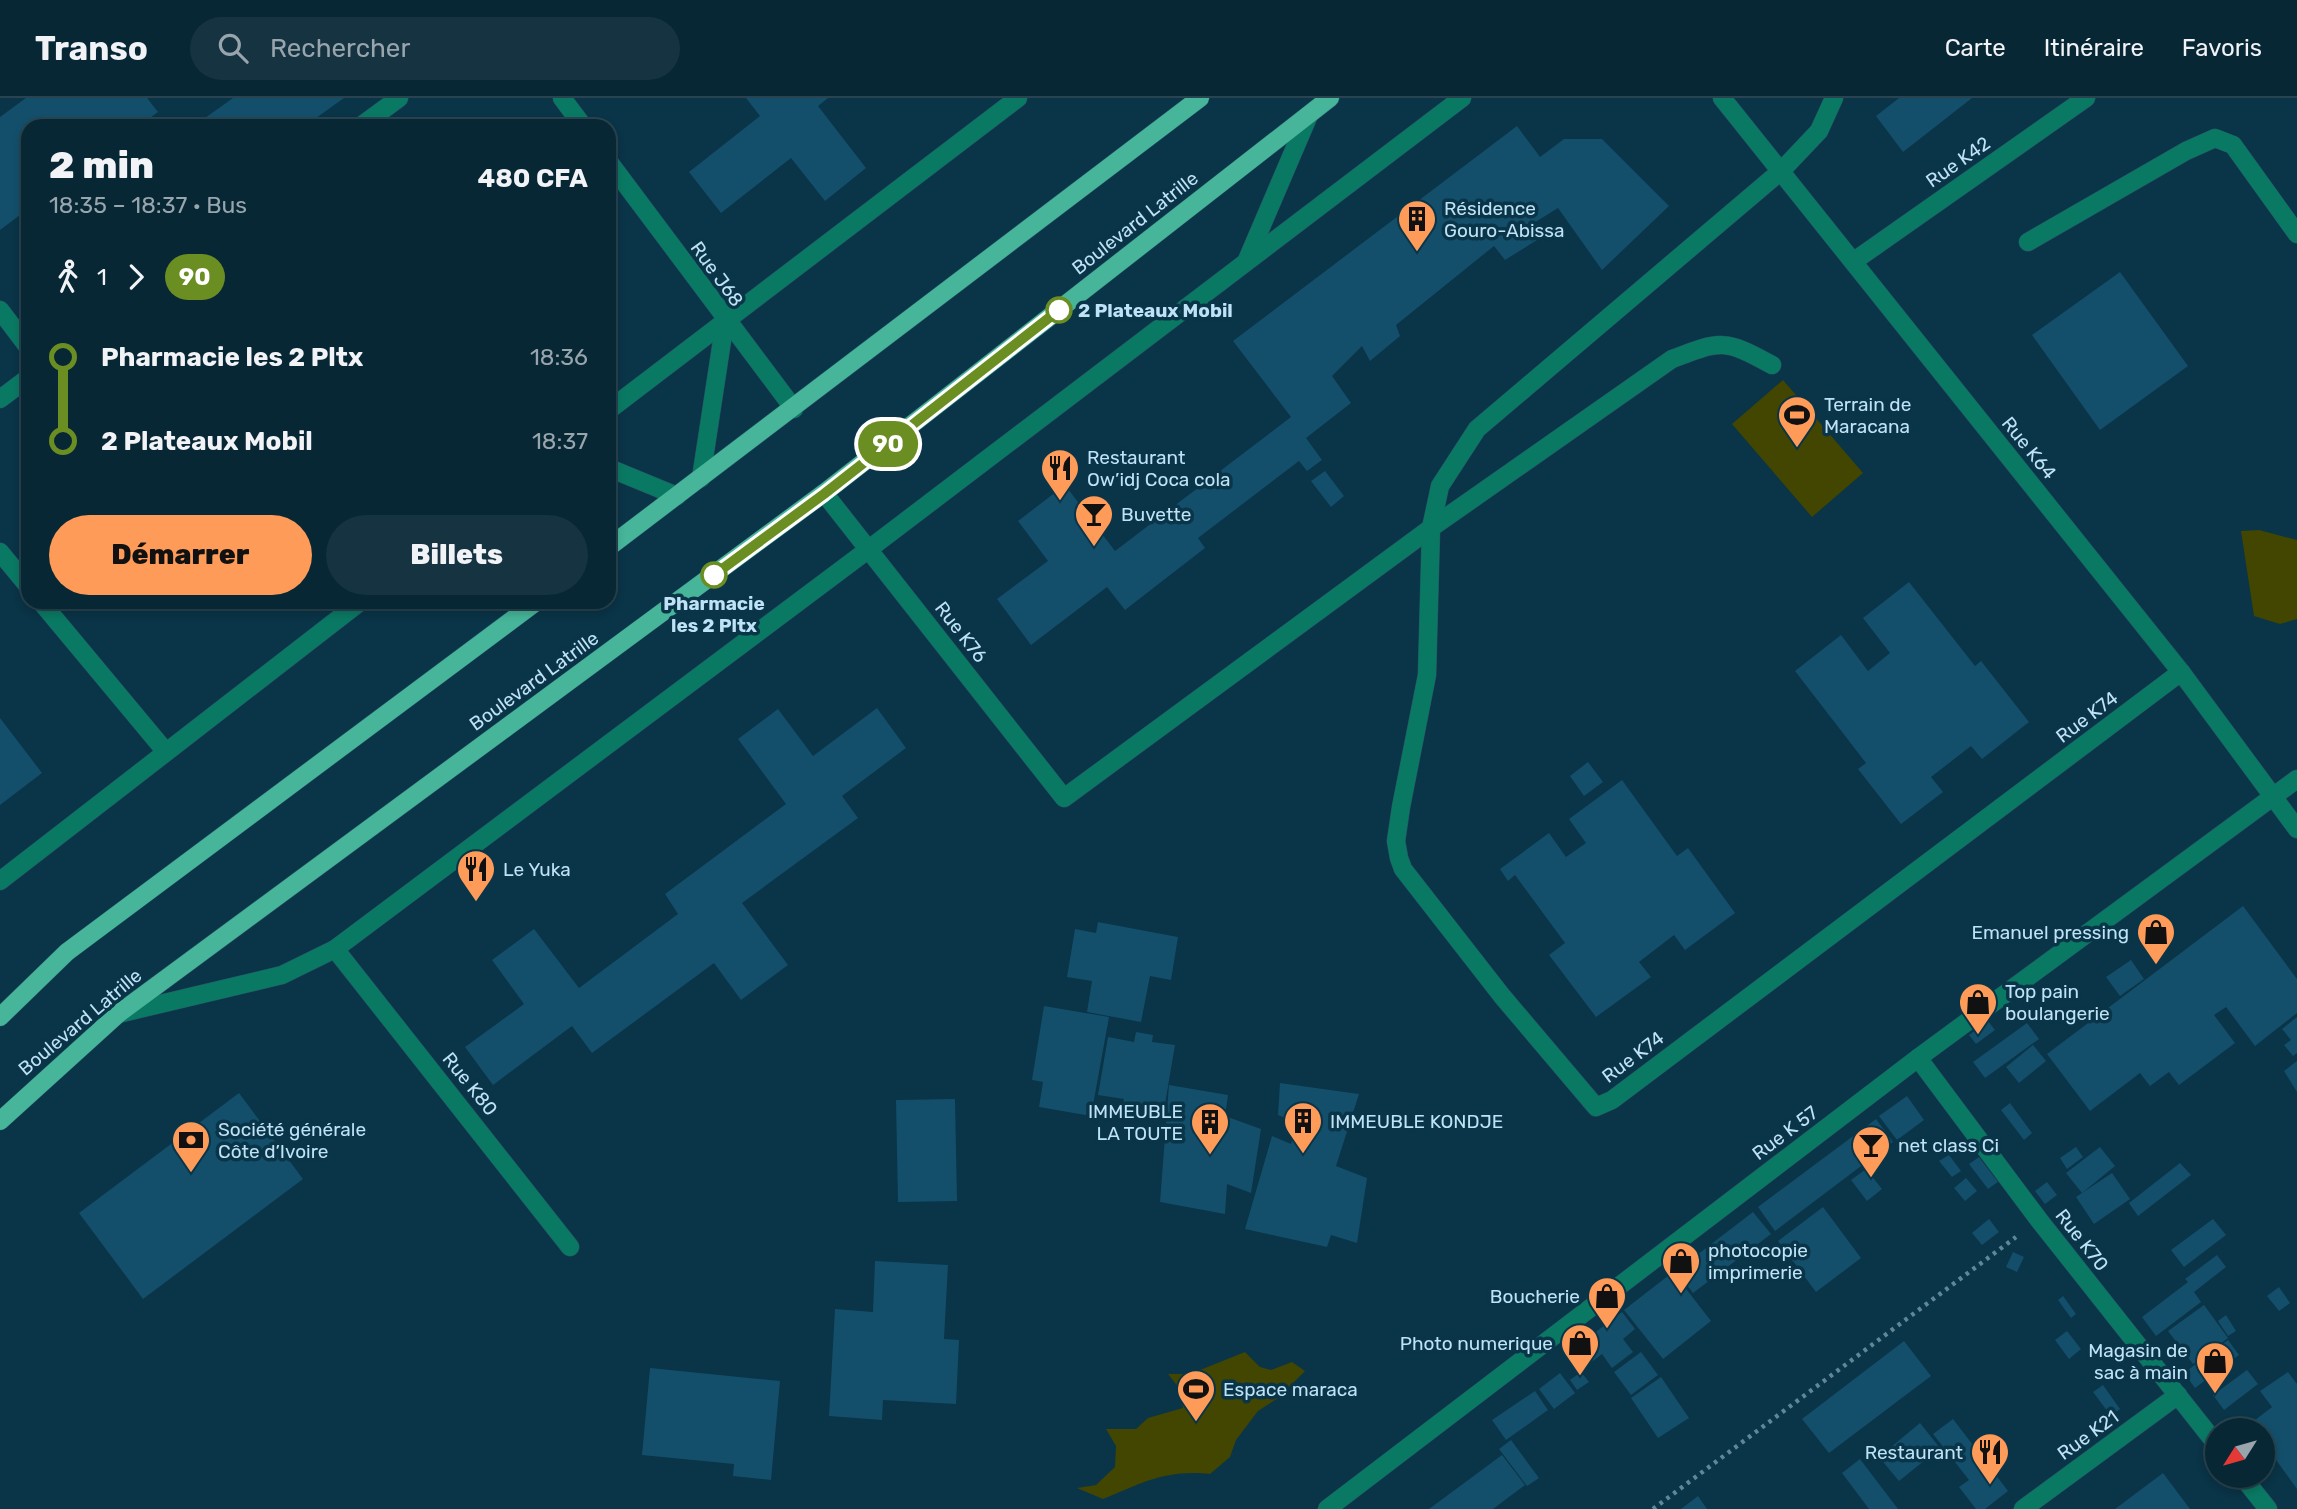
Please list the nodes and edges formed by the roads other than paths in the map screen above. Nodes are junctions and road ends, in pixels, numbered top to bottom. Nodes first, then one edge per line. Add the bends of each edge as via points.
1 (399, 98) edge
2 (562, 98) edge
3 (1018, 98) edge
4 (1200, 98) edge
5 (1330, 98) edge
6 (1462, 98) edge
7 (1722, 98) edge
8 (1834, 98) edge
9 (2086, 98) edge
10 (1309, 115) junction
11 (370, 119) edge
12 (578, 119) edge
13 (1782, 170) junction
14 (616, 172) edge
15 (2297, 234) edge
16 (2028, 242) dead end
17 (1854, 261) junction
18 (1245, 263) junction
19 (0, 310) edge
20 (725, 321) junction
21 (21, 338) edge
22 (1772, 365) dead end
23 (21, 382) edge
24 (0, 399) edge
25 (616, 405) edge
26 (794, 409) junction
27 (616, 471) edge
28 (701, 478) junction
29 (824, 494) junction
30 (677, 496) junction
31 (1431, 528) junction
32 (616, 542) edge
33 (869, 549) junction
34 (0, 552) edge
35 (21, 578) edge
36 (47, 609) edge
37 (351, 609) edge
38 (527, 609) edge
39 (2181, 672) junction
40 (166, 752) junction
41 (2297, 779) edge
42 (2273, 797) junction
43 (2297, 829) edge
44 (0, 880) edge
45 (335, 949) junction
46 (118, 1014) junction
47 (0, 1017) edge
48 (1918, 1058) junction
49 (0, 1121) edge
50 (570, 1247) dead end
51 (2178, 1395) junction
52 (2205, 1430) edge
53 (2251, 1488) edge
54 (1327, 1509) edge
55 (2023, 1509) edge
56 (2267, 1509) edge

1 - 11 street
2 - 12 street
3 - 20 street
4 - 26 main road
5 - 10 main road, Boulevard Latrille
6 - 18 street
7 - 13 street, Rue K64
8 - 13 street via 1819,131
9 - 17 street, Rue K42
10 - 18 street
10 - 29 main road, Boulevard Latrille
13 - 17 street, Rue K64
13 - 31 street via 1477,429 1440,486
14 - 20 street, Rue J68
15 - 16 street via 2233,145 2215,138
17 - 39 street, Rue K64
18 - 33 street
19 - 21 street
20 - 25 street
20 - 26 street, Rue J68
20 - 28 street
22 - 31 street via 1737,346 1712,344 1672,359
23 - 24 street
26 - 28 main road
27 - 30 street
28 - 30 main road
29 - 33 street, Rue K76
29 - 46 main road, Boulevard Latrille
30 - 32 main road
31 - 33 street, Rue K76 via 1064,798
31 - 39 street, Rue K74 via 1427,675 1401,807 1396,841 1399,858 1502,996 1596,1107 1612,1100
33 - 45 street
34 - 35 street
36 - 40 street
37 - 40 street
38 - 47 main road via 67,952
39 - 42 street, Rue K64
40 - 44 street
41 - 42 street, Rue K 57
42 - 43 street, Rue K64
42 - 48 street, Rue K 57
45 - 46 street via 282,975
45 - 50 street, Rue K80
46 - 49 main road, Boulevard Latrille
48 - 51 street, Rue K70
48 - 54 street, Rue K 57
51 - 52 street, Rue K70
51 - 55 street, Rue K21
53 - 56 street

